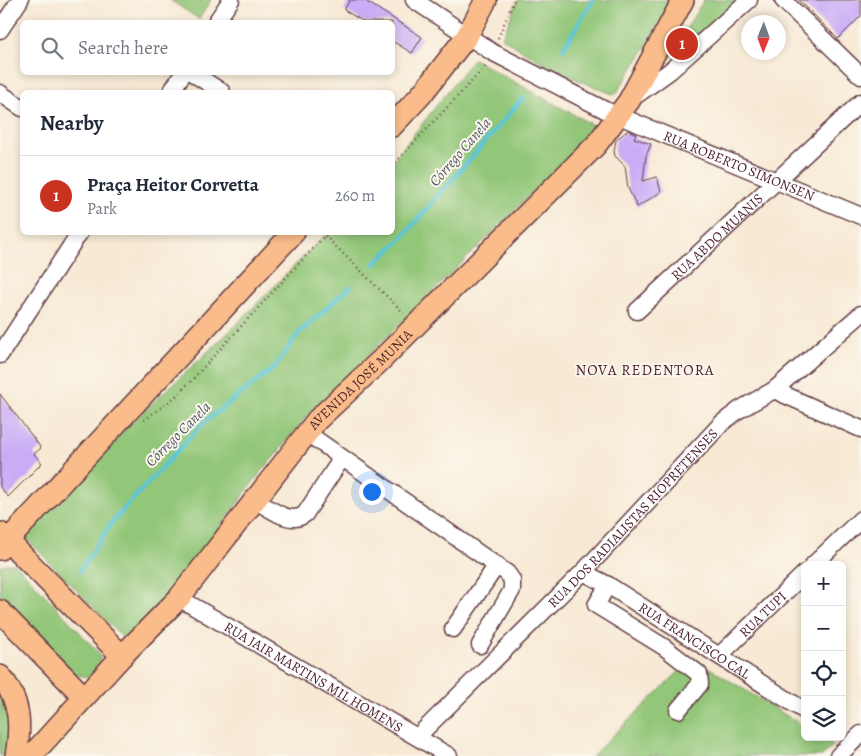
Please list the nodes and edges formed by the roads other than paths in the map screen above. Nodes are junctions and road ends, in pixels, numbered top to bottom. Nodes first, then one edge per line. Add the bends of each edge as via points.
1 (20, 0) edge
2 (231, 0) edge
3 (414, 0) edge
4 (486, 0) edge
5 (683, 0) edge
6 (749, 0) edge
7 (783, 0) edge
8 (217, 20) edge
9 (0, 30) edge
10 (467, 36) junction
11 (182, 75) edge
12 (196, 75) edge
13 (861, 76) edge
14 (172, 90) edge
15 (219, 90) edge
16 (0, 94) edge
17 (861, 102) edge
18 (20, 107) edge
19 (624, 108) junction
20 (395, 123) edge
21 (777, 180) junction
22 (861, 216) edge
23 (78, 235) edge
24 (291, 235) edge
25 (637, 311) dead end
26 (861, 314) edge
27 (0, 354) edge
28 (774, 390) junction
29 (861, 429) edge
30 (307, 433) junction
31 (342, 458) junction
32 (256, 501) junction
33 (861, 519) edge
34 (2, 541) edge
35 (817, 561) edge
36 (497, 566) junction
37 (583, 572) junction
38 (801, 577) edge
39 (608, 585) junction
40 (179, 598) junction
41 (0, 611) edge
42 (453, 629) dead end
43 (480, 645) dead end
44 (720, 655) junction
45 (122, 656) junction
46 (0, 676) edge
47 (84, 697) junction
48 (801, 708) edge
49 (678, 710) dead end
50 (418, 736) junction
51 (854, 740) edge
52 (16, 756) edge
53 (31, 756) edge
54 (450, 756) edge
55 (838, 756) edge

1 - 9 street
2 - 8 street
3 - 10 street, RUA ROBERTO SIMONSEN
4 - 10 main road
5 - 19 main road, AVENIDA JOSÉ MUNIA
6 - 19 street via 670,72
7 - 13 street
10 - 19 street, RUA ROBERTO SIMONSEN via 492,52
10 - 20 main road
11 - 14 street
12 - 15 street
16 - 18 street
17 - 21 street, RUA ABDO MUANIS
19 - 21 street, RUA ROBERTO SIMONSEN
19 - 30 main road, AVENIDA JOSÉ MUNIA via 596,145
21 - 22 street, RUA ROBERTO SIMONSEN
21 - 25 street, RUA ABDO MUANIS
23 - 27 street
24 - 34 main road
26 - 28 street, RUA DOS RADIALISTAS RIOPRETENSES
28 - 29 street
28 - 37 street, RUA DOS RADIALISTAS RIOPRETENSES via 722,423
30 - 31 street
30 - 32 main road, AVENIDA JOSÉ MUNIA
31 - 32 street via 305,514 299,518 291,519
31 - 36 street
32 - 40 main road, AVENIDA JOSÉ MUNIA
33 - 35 street
34 - 45 main road
36 - 42 street
36 - 43 street via 512,580 512,590
37 - 39 street, RUA FRANCISCO CAL
37 - 50 street, RUA DOS RADIALISTAS RIOPRETENSES
38 - 44 street, RUA TUPI
39 - 44 street, RUA FRANCISCO CAL
39 - 49 street via 596,605 664,647 699,674 700,684
40 - 45 main road, AVENIDA JOSÉ MUNIA
40 - 50 street, RUA JAIR MARTINS MIL HOMENS
41 - 47 main road
44 - 48 street, RUA FRANCISCO CAL
45 - 47 main road, AVENIDA JOSÉ MUNIA
46 - 52 main road via 9,686 18,710
47 - 53 main road, AVENIDA JOSÉ MUNIA
50 - 54 street, RUA JAIR MARTINS MIL HOMENS
51 - 55 street

